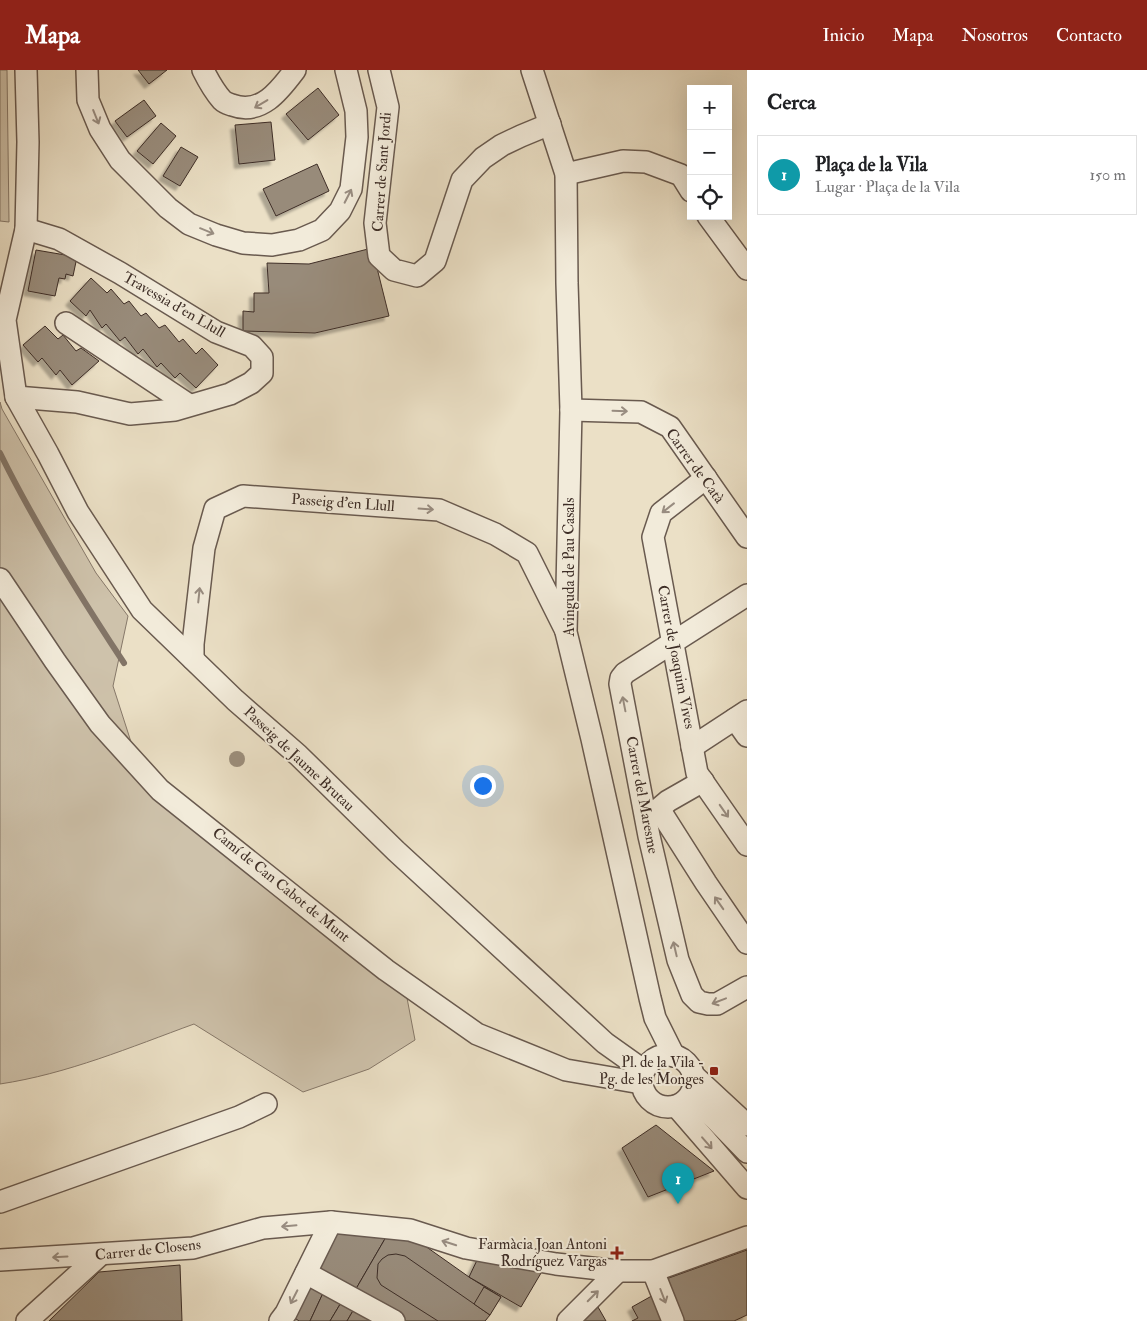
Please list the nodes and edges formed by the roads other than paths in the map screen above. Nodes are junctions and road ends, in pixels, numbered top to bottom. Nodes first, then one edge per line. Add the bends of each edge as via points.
1 (26, 70) edge
2 (87, 70) edge
3 (203, 70) edge
4 (295, 70) edge
5 (346, 70) edge
6 (379, 70) edge
7 (532, 70) edge
8 (550, 124) junction
9 (566, 174) junction
10 (687, 185) edge
11 (711, 220) edge
12 (26, 229) junction
13 (747, 269) edge
14 (66, 323) dead end
15 (16, 397) junction
16 (190, 405) junction
17 (571, 410) junction
18 (706, 478) junction
19 (747, 537) edge
20 (0, 579) edge
21 (747, 595) edge
22 (566, 632) junction
23 (673, 642) junction
24 (193, 659) junction
25 (743, 722) edge
26 (692, 747) junction
27 (703, 781) junction
28 (652, 814) junction
29 (747, 844) edge
30 (747, 943) edge
31 (747, 987) edge
32 (674, 1056) junction
33 (693, 1076) junction
34 (642, 1077) junction
35 (266, 1104) dead end
36 (686, 1105) junction
37 (747, 1125) edge
38 (747, 1152) edge
39 (746, 1184) edge
40 (0, 1202) edge
41 (332, 1222) junction
42 (747, 1238) edge
43 (100, 1255) junction
44 (0, 1260) edge
45 (618, 1271) junction
46 (654, 1271) junction
47 (306, 1273) junction
48 (27, 1321) edge
49 (280, 1321) edge
50 (394, 1321) edge
51 (568, 1321) edge
52 (673, 1321) edge

1 - 12 street
2 -> 5 street via 88,100 100,128 120,160 168,208 189,224 216,235 243,243 272,245 299,240 322,230 340,211 352,189 358,137 356,110
4 -> 3 street via 283,86 254,108 239,108 224,101
6 - 8 street, Carrer de Sant Jordi via 388,107 375,224 379,256 394,270 417,276 435,261 462,180 483,158 502,145
7 - 8 street, Avinguda de Pau Casals
8 - 9 street, Avinguda de Pau Casals
9 - 10 street via 623,161 646,162 681,175
9 - 17 street, Avinguda de Pau Casals
11 - 13 street
12 - 15 street via 5,320
12 - 16 street, Travessia d'en Llull via 59,239 216,332 252,346 262,358 262,373 251,383 230,394
14 - 16 street
15 - 16 street, Travessia d'en Llull via 77,402 130,414 175,410
15 - 24 street, Passeig de Jaume Brutau via 78,512 142,610
17 -> 18 street, Carrer de Catà via 641,412 670,427
17 - 22 street, Avinguda de Pau Casals
18 - 19 street, Carrer de Catà
18 -> 23 street, Carrer de Joaquim Vives via 661,514 653,537
20 - 34 street, Camí de Can Cabot de Munt via 100,724 160,790 360,949 476,1034 566,1070
21 - 23 street, Carrer del Maresme
24 -> 22 street, Passeig d'en Llull via 204,548 215,509 243,496 439,510 495,534 527,553
22 - 32 street, Avinguda de Pau Casals via 655,1018
23 - 26 street, Carrer de Joaquim Vives
28 -> 23 street, Carrer del Maresme via 620,684 625,673
24 - 34 street, Passeig de Jaume Brutau via 298,755 396,852
25 - 26 street
26 - 27 street, Carrer de Joaquim Vives
27 - 28 street
27 -> 29 street, Carrer de Joaquim Vives
30 -> 28 street via 706,883
31 -> 28 street, Carrer del Maresme via 716,1004 699,1002 692,995 678,960
32 - 33 street via 688,1065
32 - 34 street via 655,1058
33 - 36 street via 694,1084 683,1102
33 - 37 street
34 - 36 street via 649,1100 660,1106
35 - 40 street via 239,1117
36 - 38 street via 712,1116
36 -> 39 street
41 -> 43 street, Carrer de Closens via 263,1228 192,1248
45 -> 41 street, Carrer de Closens via 466,1248 410,1230
41 - 47 street
42 - 46 street, Carrer de Closens
43 -> 44 street, Carrer de Closens
43 - 48 street
45 - 46 street, Carrer de Closens
51 -> 45 street
46 -> 52 street
47 -> 49 street
47 - 50 street

